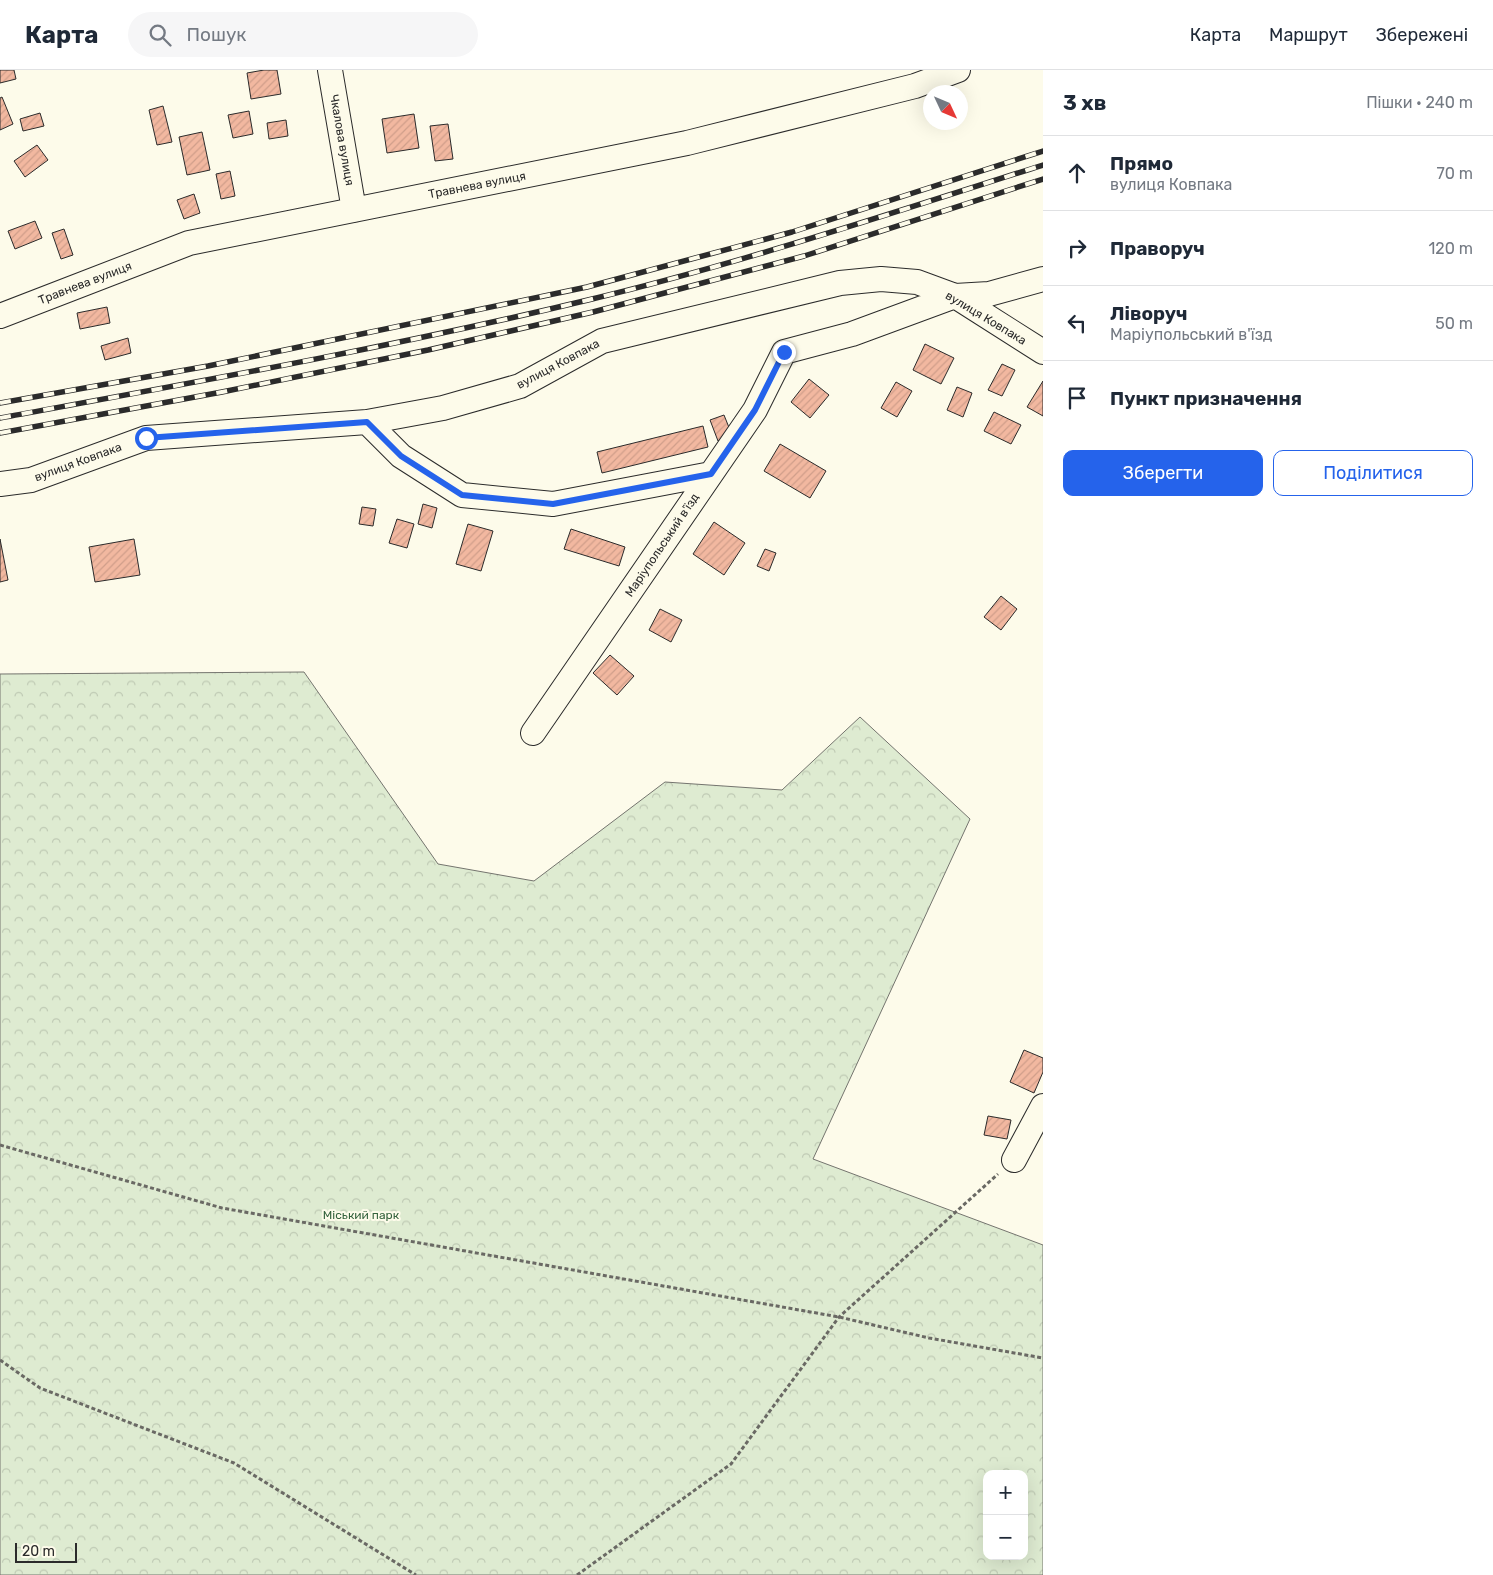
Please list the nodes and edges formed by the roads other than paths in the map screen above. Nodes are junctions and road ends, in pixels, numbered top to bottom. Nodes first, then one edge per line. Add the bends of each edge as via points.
1 (330, 70) edge
2 (958, 70) edge
3 (913, 78) edge
4 (354, 210) junction
5 (1043, 279) edge
6 (955, 296) junction
7 (2, 310) edge
8 (1043, 352) edge
9 (367, 422) junction
10 (711, 474) junction
11 (0, 484) edge
12 (533, 733) dead end
13 (1043, 1106) edge
14 (1014, 1160) road end

1 - 4 street, Чкалова вулиця
2 - 3 street, Травнева вулиця
3 - 4 street, Травнева вулиця via 687,143
4 - 7 street, Травнева вулиця via 189,243
5 - 6 street via 989,294
6 - 8 street, вулиця Ковпака
6 - 9 street, вулиця Ковпака via 917,282 880,279 840,283 602,341 520,386 443,408
6 - 10 street, Маріупольський в'їзд via 852,334 784,352 755,410
9 - 10 street via 401,456 462,495 553,504
9 - 11 street, вулиця Ковпака via 146,438 31,480
10 - 12 street, Маріупольський в'їзд
13 - 14 street

